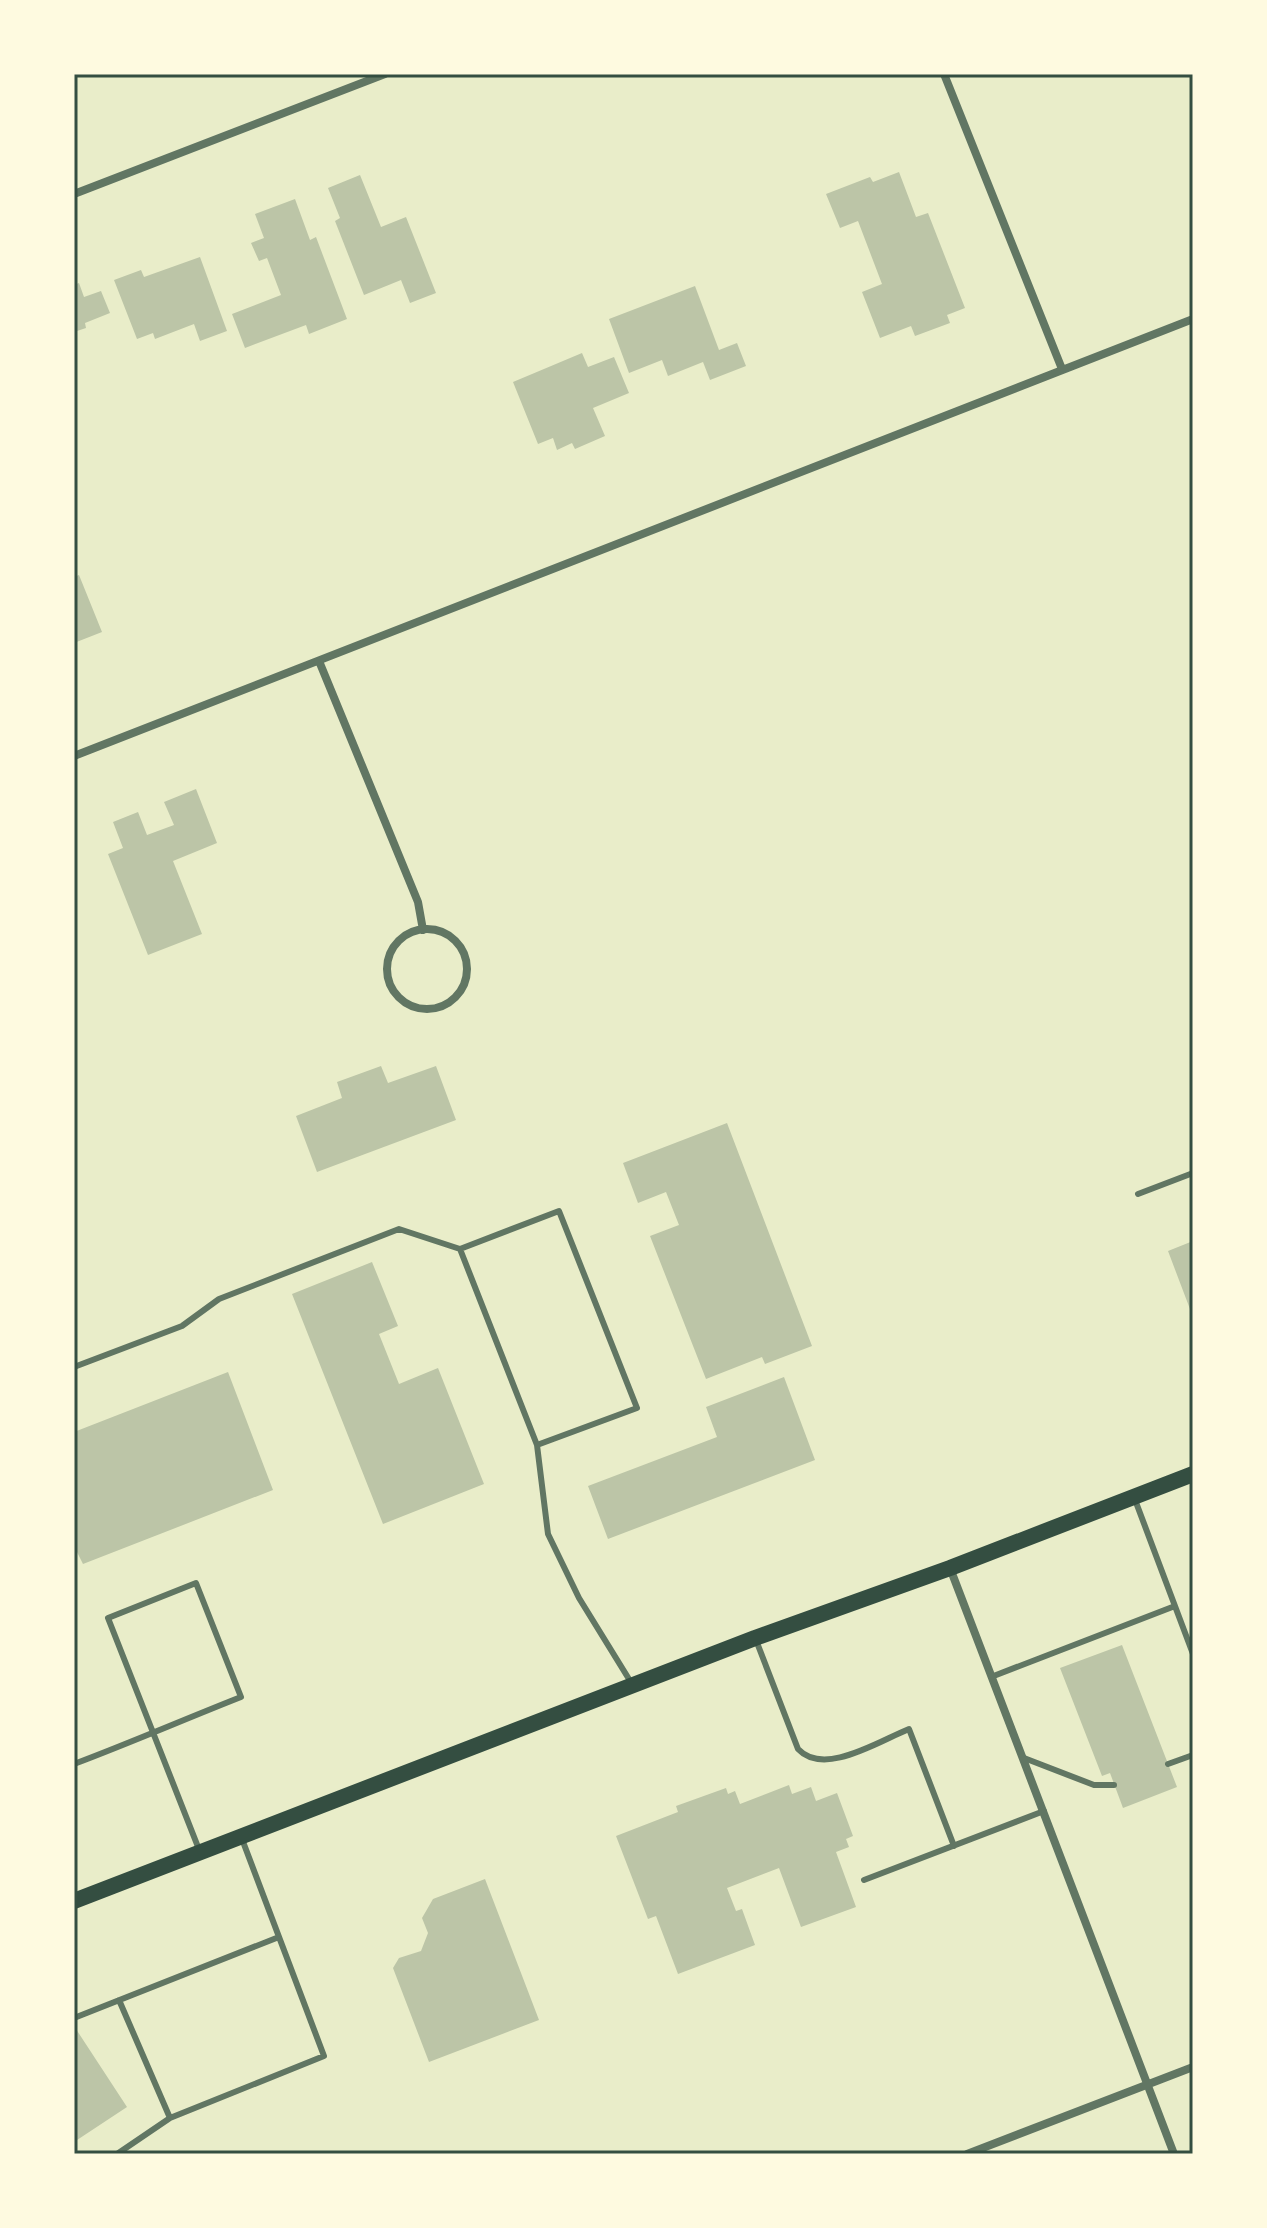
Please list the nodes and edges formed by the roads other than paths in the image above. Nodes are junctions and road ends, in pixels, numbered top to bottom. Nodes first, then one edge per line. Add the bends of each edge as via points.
1 (385, 74) edge
2 (944, 74) edge
3 (74, 194) edge
4 (1193, 319) edge
5 (1062, 369) junction
6 (319, 661) junction
7 (74, 756) edge
8 (423, 930) junction
9 (1193, 1173) edge
10 (1138, 1194) dead end
11 (460, 1249) junction
12 (74, 1367) edge
13 (537, 1445) junction
14 (1193, 1474) edge
15 (1134, 1497) junction
16 (950, 1568) junction
17 (1175, 1606) junction
18 (755, 1638) junction
19 (1193, 1654) edge
20 (991, 1677) junction
21 (632, 1685) junction
22 (153, 1732) junction
23 (1193, 1755) edge
24 (1024, 1758) junction
25 (74, 1764) edge
26 (1168, 1764) dead end
27 (1114, 1785) dead end
28 (1044, 1811) junction
29 (241, 1836) junction
30 (954, 1846) junction
31 (200, 1852) junction
32 (864, 1880) dead end
33 (74, 1901) edge
34 (279, 1937) junction
35 (119, 2000) junction
36 (74, 2018) edge
37 (1193, 2067) edge
38 (1147, 2084) junction
39 (170, 2118) junction
40 (117, 2154) edge
41 (967, 2154) edge
42 (1174, 2154) edge

1 - 3 street
2 - 5 street
4 - 5 street
5 - 6 street
6 - 7 street
6 - 8 street via 418,902
8 - 8 street via 398,942 390,954 389,981 405,1003 432,1009 457,997 468,972 460,946 450,936
9 - 10 lane
11 - 12 lane via 399,1229 219,1299 182,1326
11 - 13 lane
11 - 13 lane via 559,1211 637,1408
13 - 21 lane via 548,1534 579,1598
14 - 15 main road
15 - 16 main road
15 - 17 lane
16 - 18 main road
16 - 20 street
17 - 19 lane
17 - 20 lane
18 - 21 main road
18 - 30 lane via 798,1749 807,1759 827,1762 909,1729
20 - 24 street
21 - 29 main road
22 - 22 lane via 108,1618 196,1583 241,1697
22 - 25 lane
22 - 31 lane
23 - 26 lane
24 - 27 lane via 1094,1785
24 - 28 street
28 - 30 lane
28 - 38 street
29 - 31 main road
29 - 34 lane
30 - 32 lane
31 - 33 main road
34 - 35 lane
34 - 39 lane via 324,2056
35 - 36 lane
35 - 39 lane
37 - 38 street
38 - 41 street
38 - 42 street
39 - 40 lane

